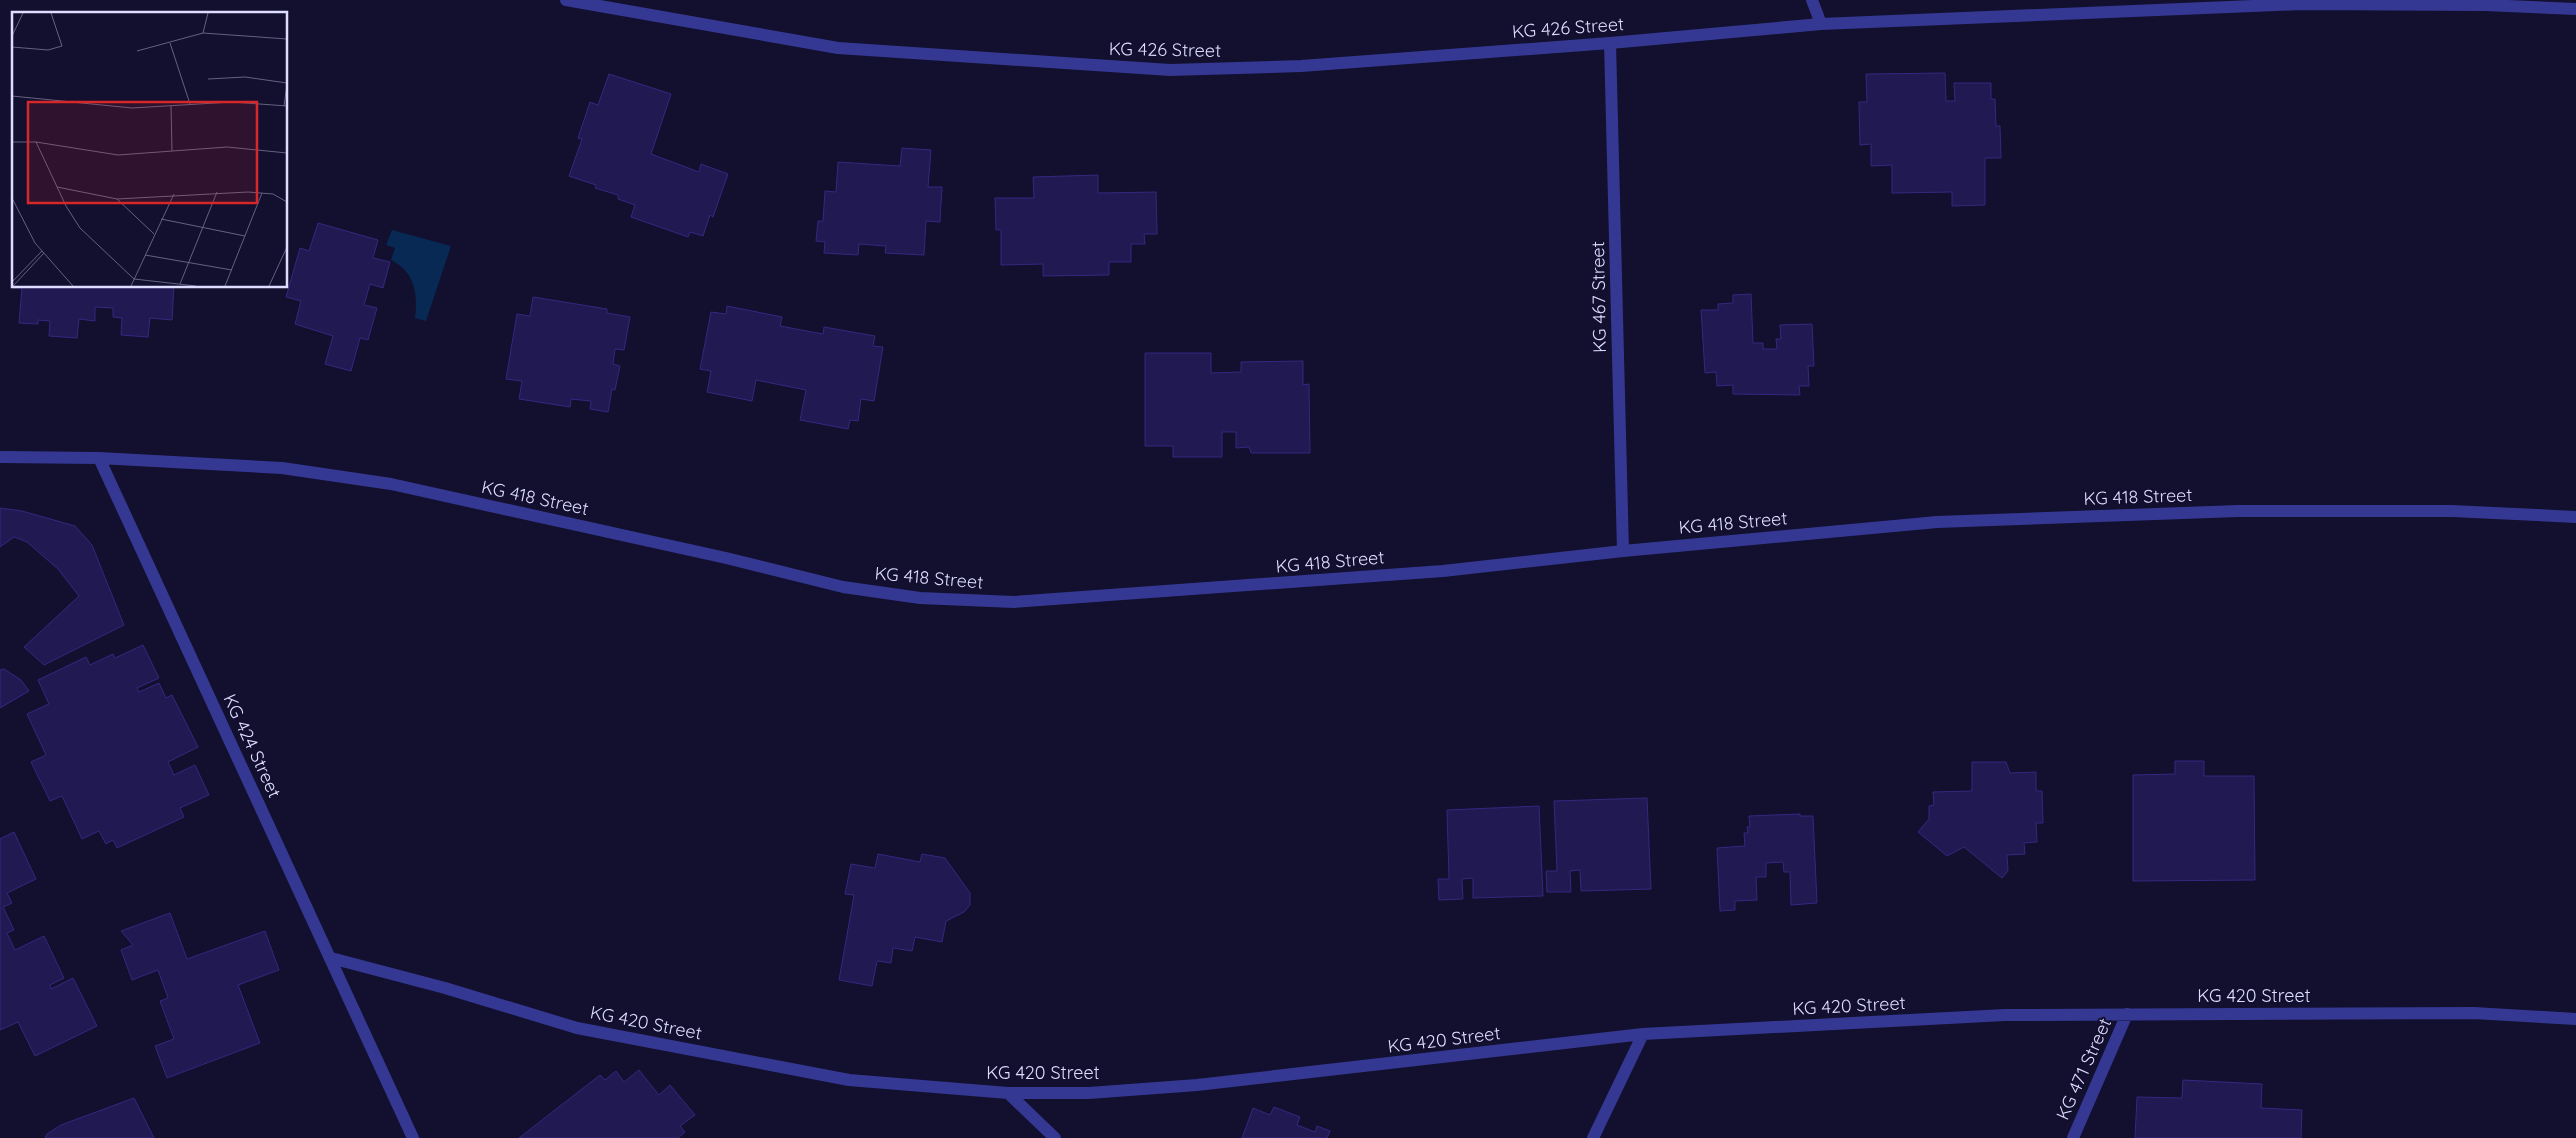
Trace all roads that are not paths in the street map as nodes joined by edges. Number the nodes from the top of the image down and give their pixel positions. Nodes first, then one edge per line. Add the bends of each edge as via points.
1 (566, 0) edge
2 (1812, 0) edge
3 (2576, 9) edge
4 (1821, 24) junction
5 (1610, 43) junction
6 (0, 457) edge
7 (99, 458) junction
8 (2576, 517) edge
9 (1623, 551) junction
10 (331, 958) junction
11 (2127, 1014) junction
12 (2576, 1019) edge
13 (1643, 1034) junction
14 (1008, 1093) junction
15 (413, 1138) edge
16 (1055, 1138) edge
17 (1593, 1138) edge
18 (2072, 1138) edge

1 - 5 street, KG 426 Street via 838,48 1170,70 1301,66
2 - 4 street
3 - 4 street, KG 426 Street via 2301,4
4 - 5 street, KG 426 Street
5 - 9 street, KG 467 Street
6 - 7 street
7 - 9 street, KG 418 Street via 282,468 391,484 843,587 920,598 1014,602 1082,598 1443,571
7 - 10 street, KG 424 Street
8 - 9 street, KG 418 Street via 2452,511 2219,511 1937,522
10 - 14 street, KG 420 Street via 577,1028 849,1080
10 - 15 street, KG 424 Street
11 - 12 street, KG 420 Street via 2474,1013
11 - 13 street, KG 420 Street via 2004,1015
11 - 18 street, KG 471 Street
13 - 14 street, KG 420 Street via 1197,1085 1089,1093
13 - 17 street
14 - 16 street

